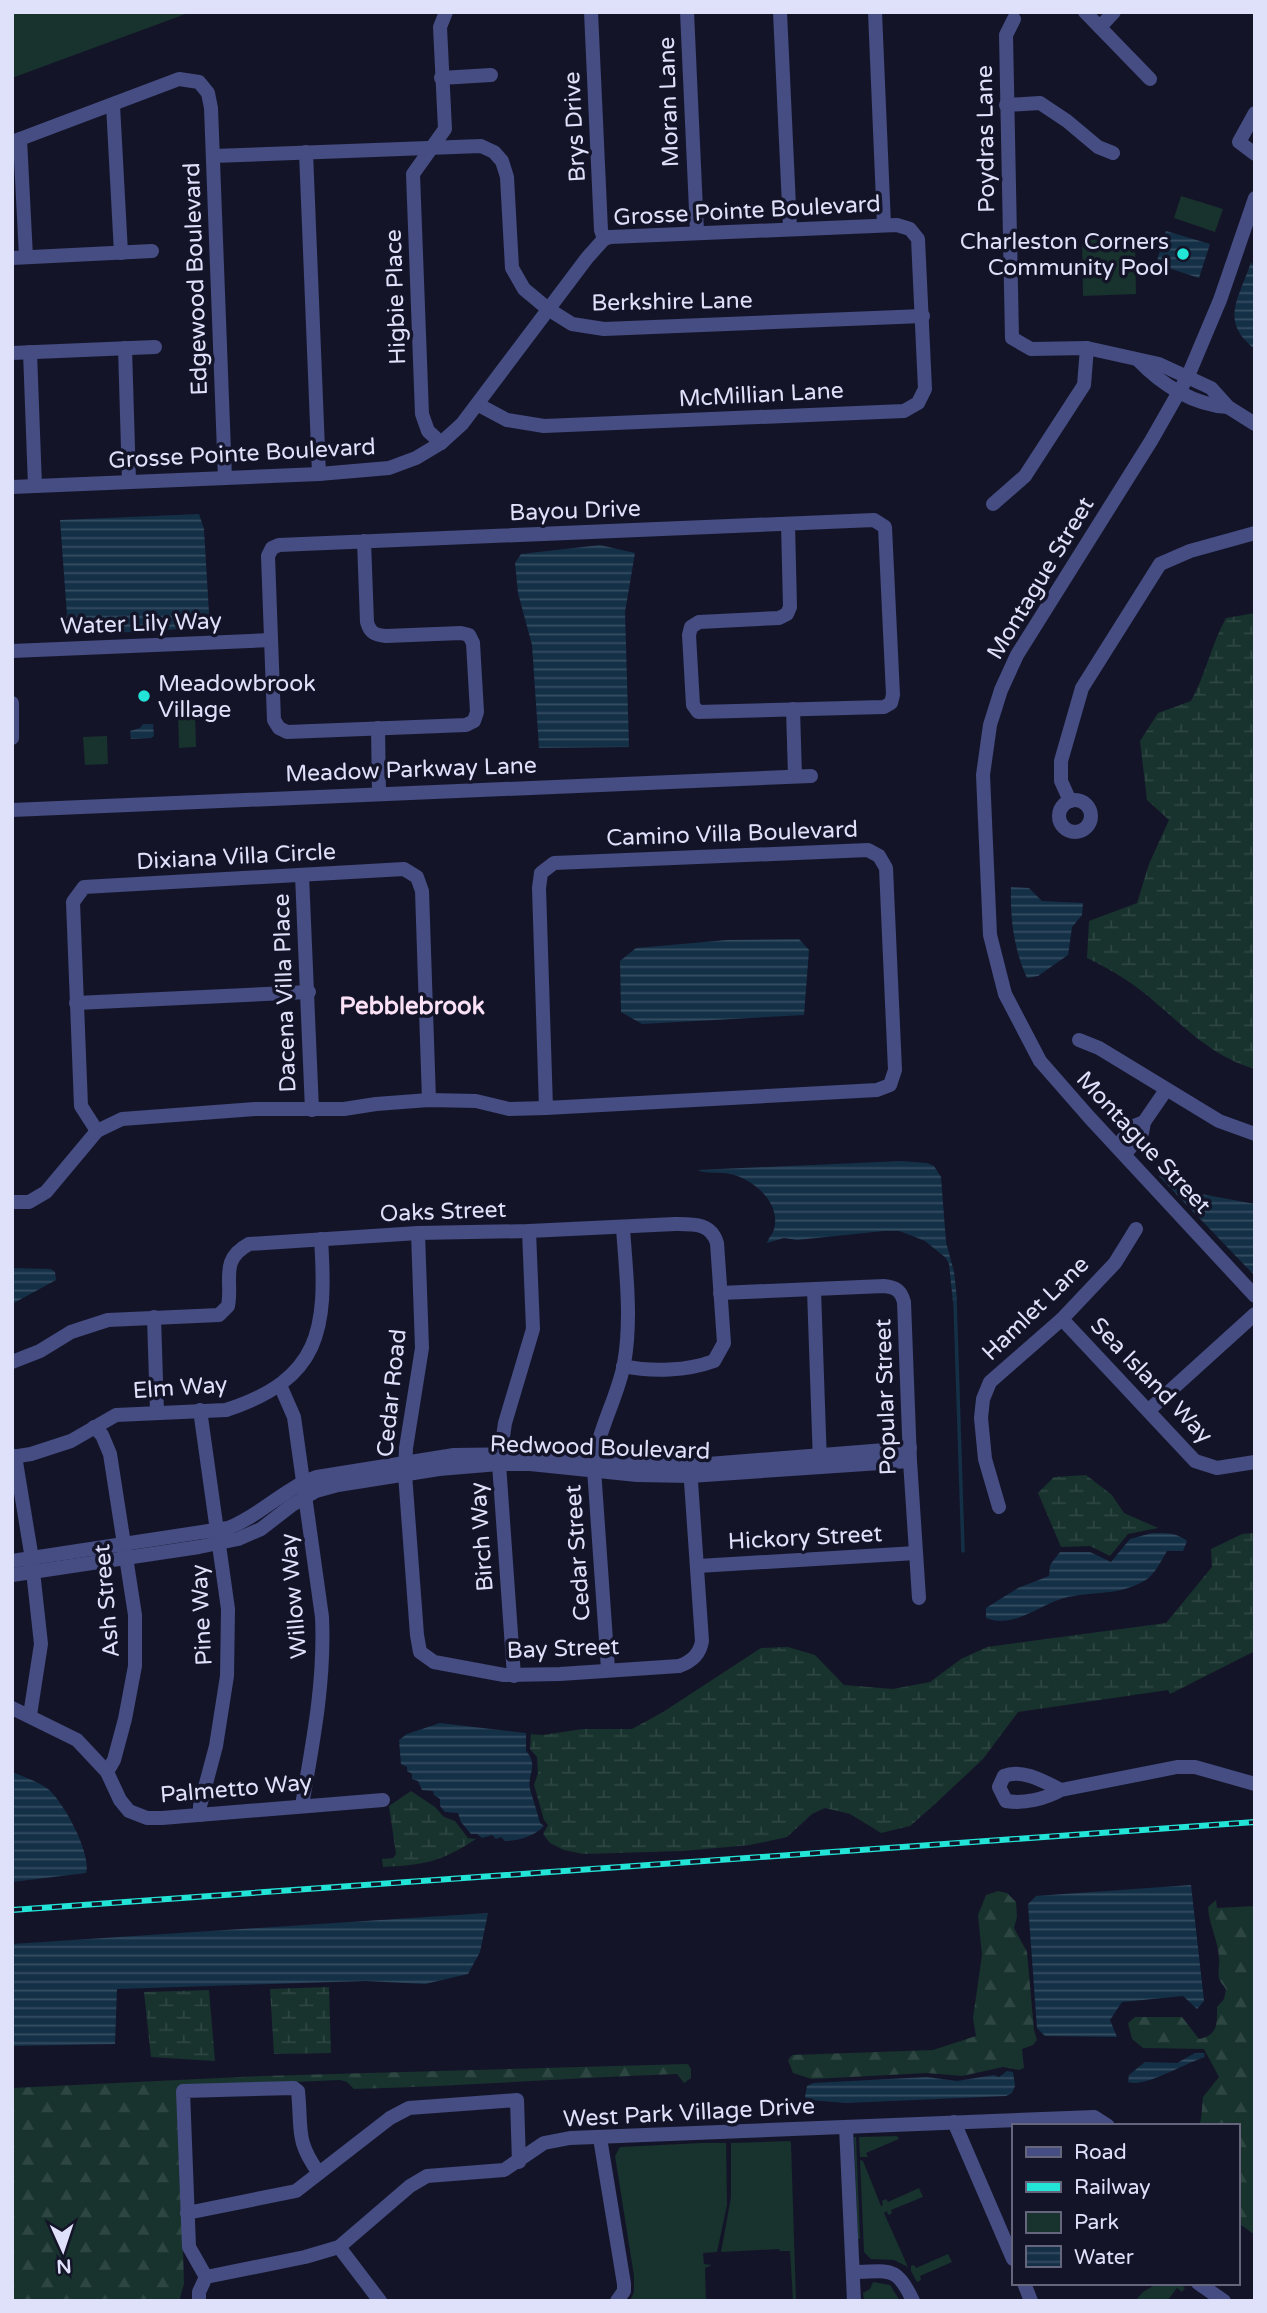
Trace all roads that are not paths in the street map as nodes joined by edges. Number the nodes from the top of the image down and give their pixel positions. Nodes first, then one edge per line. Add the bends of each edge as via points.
1 (446, 12) edge
2 (591, 12) edge
3 (687, 12) edge
4 (780, 12) edge
5 (875, 12) edge
6 (1085, 12) edge
7 (1114, 12) edge
8 (1014, 19) dead end
9 (1100, 27) junction
10 (491, 75) dead end
11 (441, 78) junction
12 (1150, 79) dead end
13 (113, 104) junction
14 (1006, 105) junction
15 (1255, 113) edge
16 (16, 141) edge
17 (431, 148) junction
18 (306, 152) junction
19 (1113, 153) dead end
20 (1255, 154) edge
21 (213, 156) junction
22 (1255, 198) edge
23 (884, 225) junction
24 (790, 228) junction
25 (697, 232) junction
26 (604, 239) junction
27 (152, 251) dead end
28 (121, 253) junction
29 (19, 258) edge
30 (920, 273) joint
31 (548, 309) junction
32 (923, 316) junction
33 (155, 347) dead end
34 (125, 348) junction
35 (1087, 348) junction
36 (30, 352) junction
37 (12, 353) edge
38 (1139, 361) junction
39 (1188, 376) junction
40 (1179, 391) junction
41 (477, 404) junction
42 (1228, 407) junction
43 (1255, 424) edge
44 (441, 443) junction
45 (319, 474) junction
46 (225, 478) junction
47 (129, 482) junction
48 (35, 486) junction
49 (12, 487) edge
50 (993, 504) dead end
51 (788, 524) junction
52 (1255, 533) edge
53 (364, 541) junction
54 (271, 640) junction
55 (12, 651) edge
56 (12, 703) edge
57 (793, 709) junction
58 (378, 728) junction
59 (12, 738) edge
60 (795, 776) junction
61 (811, 776) dead end
62 (379, 794) junction
63 (1070, 801) dead end
64 (12, 810) edge
65 (302, 875) junction
66 (309, 992) junction
67 (76, 1003) junction
68 (1079, 1040) dead end
69 (1166, 1090) junction
70 (429, 1100) junction
71 (547, 1108) junction
72 (312, 1111) junction
73 (97, 1131) junction
74 (1255, 1134) edge
75 (1121, 1150) junction
76 (12, 1202) edge
77 (623, 1228) junction
78 (1136, 1229) dead end
79 (529, 1231) junction
80 (418, 1233) junction
81 (321, 1239) junction
82 (814, 1290) junction
83 (720, 1293) junction
84 (1255, 1296) edge
85 (1255, 1314) edge
86 (154, 1317) junction
87 (1062, 1319) junction
88 (12, 1362) edge
89 (623, 1366) junction
90 (280, 1385) junction
91 (200, 1410) junction
92 (1149, 1410) junction
93 (157, 1412) junction
94 (94, 1427) junction
95 (910, 1454) junction
96 (14, 1457) edge
97 (499, 1459) junction
98 (820, 1461) junction
99 (1255, 1462) edge
100 (594, 1464) junction
101 (406, 1469) junction
102 (690, 1471) junction
103 (305, 1489) junction
104 (999, 1507) dead end
105 (217, 1537) junction
106 (126, 1551) junction
107 (916, 1553) junction
108 (12, 1561) edge
109 (33, 1564) junction
110 (698, 1566) junction
111 (12, 1575) edge
112 (919, 1598) dead end
113 (608, 1669) junction
114 (514, 1676) junction
115 (12, 1708) edge
116 (30, 1715) junction
117 (107, 1772) junction
118 (1255, 1784) edge
119 (1061, 1790) dead end
120 (383, 1800) dead end
121 (302, 1805) junction
122 (200, 1815) junction
123 (954, 2122) junction
124 (1105, 2124) edge
125 (846, 2127) junction
126 (600, 2138) junction
127 (519, 2162) junction
128 (319, 2173) junction
129 (187, 2213) junction
130 (339, 2247) junction
131 (1012, 2257) edge
132 (853, 2272) junction
133 (206, 2277) junction
134 (1201, 2285) edge
135 (199, 2301) edge
136 (380, 2301) edge
137 (617, 2301) edge
138 (854, 2301) edge
139 (912, 2301) edge
140 (1224, 2301) edge

1 - 11 street, Higbie Place via 440,27
2 - 26 street, Brys Drive
3 - 25 street, Moran Lane
4 - 24 street
5 - 23 street
6 - 9 street
7 - 9 street
8 - 14 street, Poydras Lane via 1006,35
9 - 12 street
10 - 11 street
11 - 17 street, Higbie Place via 446,129
13 - 16 street
13 - 21 street, Edgewood Boulevard via 180,79 199,82 208,93
13 - 28 street
14 - 19 street via 1040,103 1098,147
14 - 35 street, Poydras Lane via 1012,338 1031,349
15 - 20 street via 1239,142
16 - 29 street
17 - 18 street, Berkshire Lane
17 - 31 street, Berkshire Lane via 481,146 502,162 507,177 512,268 524,289
17 - 44 street, Higbie Place via 413,174 422,414 428,431
18 - 21 street, Berkshire Lane
18 - 45 street
21 - 46 street, Edgewood Boulevard
22 - 39 street, Montague Street
23 - 24 street, Grosse Pointe Boulevard
23 - 30 street, Grosse Pointe Boulevard via 914,232
24 - 25 street, Grosse Pointe Boulevard
25 - 26 street, Grosse Pointe Boulevard
26 - 31 street, Grosse Pointe Boulevard
27 - 28 street
28 - 29 street
30 - 32 street, McMillian Lane
31 - 32 street, Berkshire Lane via 572,324 604,329
31 - 41 street, Grosse Pointe Boulevard
32 - 41 street, McMillian Lane via 925,389 918,403 904,411 544,426 507,420
33 - 34 street
34 - 36 street
34 - 47 street
35 - 38 street, Poydras Lane
35 - 50 street via 1084,385 1026,476
36 - 37 street
36 - 48 street
38 - 39 street, Poydras Lane
38 - 40 street, Poydras Lane
39 - 40 street, Montague Street
39 - 42 street, Poydras Lane via 1211,388
40 - 42 street, Poydras Lane via 1209,405
40 - 75 street, Montague Street via 1017,655 990,725 984,775 990,935 1005,994 1040,1061
41 - 44 street, Grosse Pointe Boulevard
42 - 43 street, Poydras Lane
44 - 45 street, Grosse Pointe Boulevard via 389,468
45 - 46 street, Grosse Pointe Boulevard
46 - 47 street, Grosse Pointe Boulevard
47 - 48 street, Grosse Pointe Boulevard
48 - 49 street, Grosse Pointe Boulevard
51 - 53 street, Bayou Drive
51 - 57 street, Bayou Drive via 787,614 699,622 689,635 693,705 698,712
51 - 57 street, Bayou Drive via 874,520 885,527 894,695 884,707
52 - 63 street via 1160,564 1082,688 1061,761 1061,781
53 - 54 street, Bayou Drive via 272,548 268,556
53 - 58 street, Bayou Drive via 367,622 372,632 386,636 461,632 473,643 474,721
54 - 55 street, Water Lily Way
54 - 58 street, Bayou Drive via 274,720 279,729
56 - 59 street
57 - 60 street
58 - 62 street
60 - 61 street, Meadow Parkway Lane
60 - 62 street, Meadow Parkway Lane
62 - 64 street, Meadow Parkway Lane
65 - 66 street, Dacena Villa Place
65 - 67 street, Dixiana Villa Circle via 84,887 73,902
65 - 70 street, Dixiana Villa Circle via 404,869 417,877 422,891
66 - 67 street
66 - 72 street, Dacena Villa Place
67 - 73 street, Dixiana Villa Circle via 81,1106
68 - 69 street via 1100,1048
69 - 74 street via 1219,1121
69 - 75 street via 1144,1122 1134,1126
70 - 71 street, Camino Villa Boulevard via 476,1101 509,1109
70 - 72 street, Camino Villa Boulevard
71 - 71 street, Camino Villa Boulevard via 877,1090 890,1085 895,1070 886,868 879,856 868,850 554,863 541,873 539,888
72 - 73 street, Camino Villa Boulevard via 255,1109 135,1118
73 - 76 street via 46,1192 29,1202
75 - 84 street, Montague Street
77 - 79 street, Oaks Street
77 - 83 street, Oaks Street via 692,1224 707,1228 717,1244
77 - 89 street, Cedar Street via 628,1323
78 - 87 street, Hamlet Lane via 1115,1263
79 - 80 street, Oaks Street
79 - 97 street, Birch Way via 533,1329
80 - 81 street, Oaks Street
80 - 101 street, Cedar Road via 422,1348
81 - 86 street, Oaks Street via 249,1244 237,1251 230,1265 228,1306 222,1313
81 - 90 street, Elm Way via 320,1326 306,1358
82 - 83 street, Popular Street
82 - 95 street, Popular Street via 892,1287 901,1294
82 - 98 street
83 - 89 street, Oaks Street via 724,1343 714,1361 641,1370
85 - 92 street
86 - 88 street, Oaks Street via 82,1328
86 - 93 street
87 - 92 street, Sea Island Way
87 - 104 street, Hamlet Lane via 990,1382 983,1399 985,1459
89 - 100 street, Cedar Street
90 - 91 street, Elm Way via 226,1410
90 - 103 street, Willow Way via 295,1418
91 - 93 street, Elm Way
91 - 105 street, Pine Way
92 - 99 street, Sea Island Way via 1195,1461 1217,1468
93 - 94 street, Elm Way via 116,1415
94 - 96 street, Elm Way via 57,1446
94 - 106 street, Ash Street via 110,1454
95 - 98 street, Redwood Boulevard
95 - 107 street, Popular Street
96 - 109 street
97 - 100 street, Redwood Boulevard
97 - 101 street, Redwood Boulevard
97 - 114 street, Birch Way
98 - 102 street, Redwood Boulevard
100 - 102 street, Redwood Boulevard via 637,1475
100 - 113 street, Cedar Street
101 - 103 street, Redwood Boulevard
101 - 114 street, Bay Street via 420,1651 442,1665
102 - 110 street, Bay Street
103 - 105 street, Redwood Boulevard via 261,1529 238,1539
103 - 121 street, Willow Way via 323,1646 317,1719
105 - 106 street, Redwood Boulevard
105 - 122 street, Pine Way via 228,1609 227,1676
106 - 109 street, Redwood Boulevard
106 - 117 street, Ash Street via 135,1615 135,1666 125,1719
107 - 110 street, Hickory Street
107 - 112 street, Popular Street
108 - 109 street, Redwood Boulevard
109 - 111 street, Redwood Boulevard
109 - 116 street via 41,1644
110 - 113 street, Bay Street via 702,1641 695,1656 678,1666
113 - 114 street, Bay Street
115 - 116 street, Palmetto Way
116 - 117 street, Palmetto Way via 77,1740
117 - 122 street, Palmetto Way via 120,1800 134,1814 153,1818
118 - 119 street via 1195,1767 1177,1767
120 - 121 street, Palmetto Way
121 - 122 street, Palmetto Way
123 - 124 street, West Park Village Drive via 1094,2117
123 - 125 street, West Park Village Drive
123 - 131 street
125 - 126 street, West Park Village Drive
125 - 132 street
126 - 127 street, West Park Village Drive via 544,2143
126 - 137 street via 624,2284
127 - 128 street via 517,2100 410,2108
127 - 130 street, West Park Village Drive via 504,2170 427,2176
128 - 129 street via 288,2194
128 - 129 street via 302,2144 298,2091 294,2088 183,2091
129 - 133 street via 189,2247
130 - 133 street, West Park Village Drive
130 - 136 street
132 - 138 street
132 - 139 street via 893,2273 904,2281
133 - 135 street
134 - 140 street

